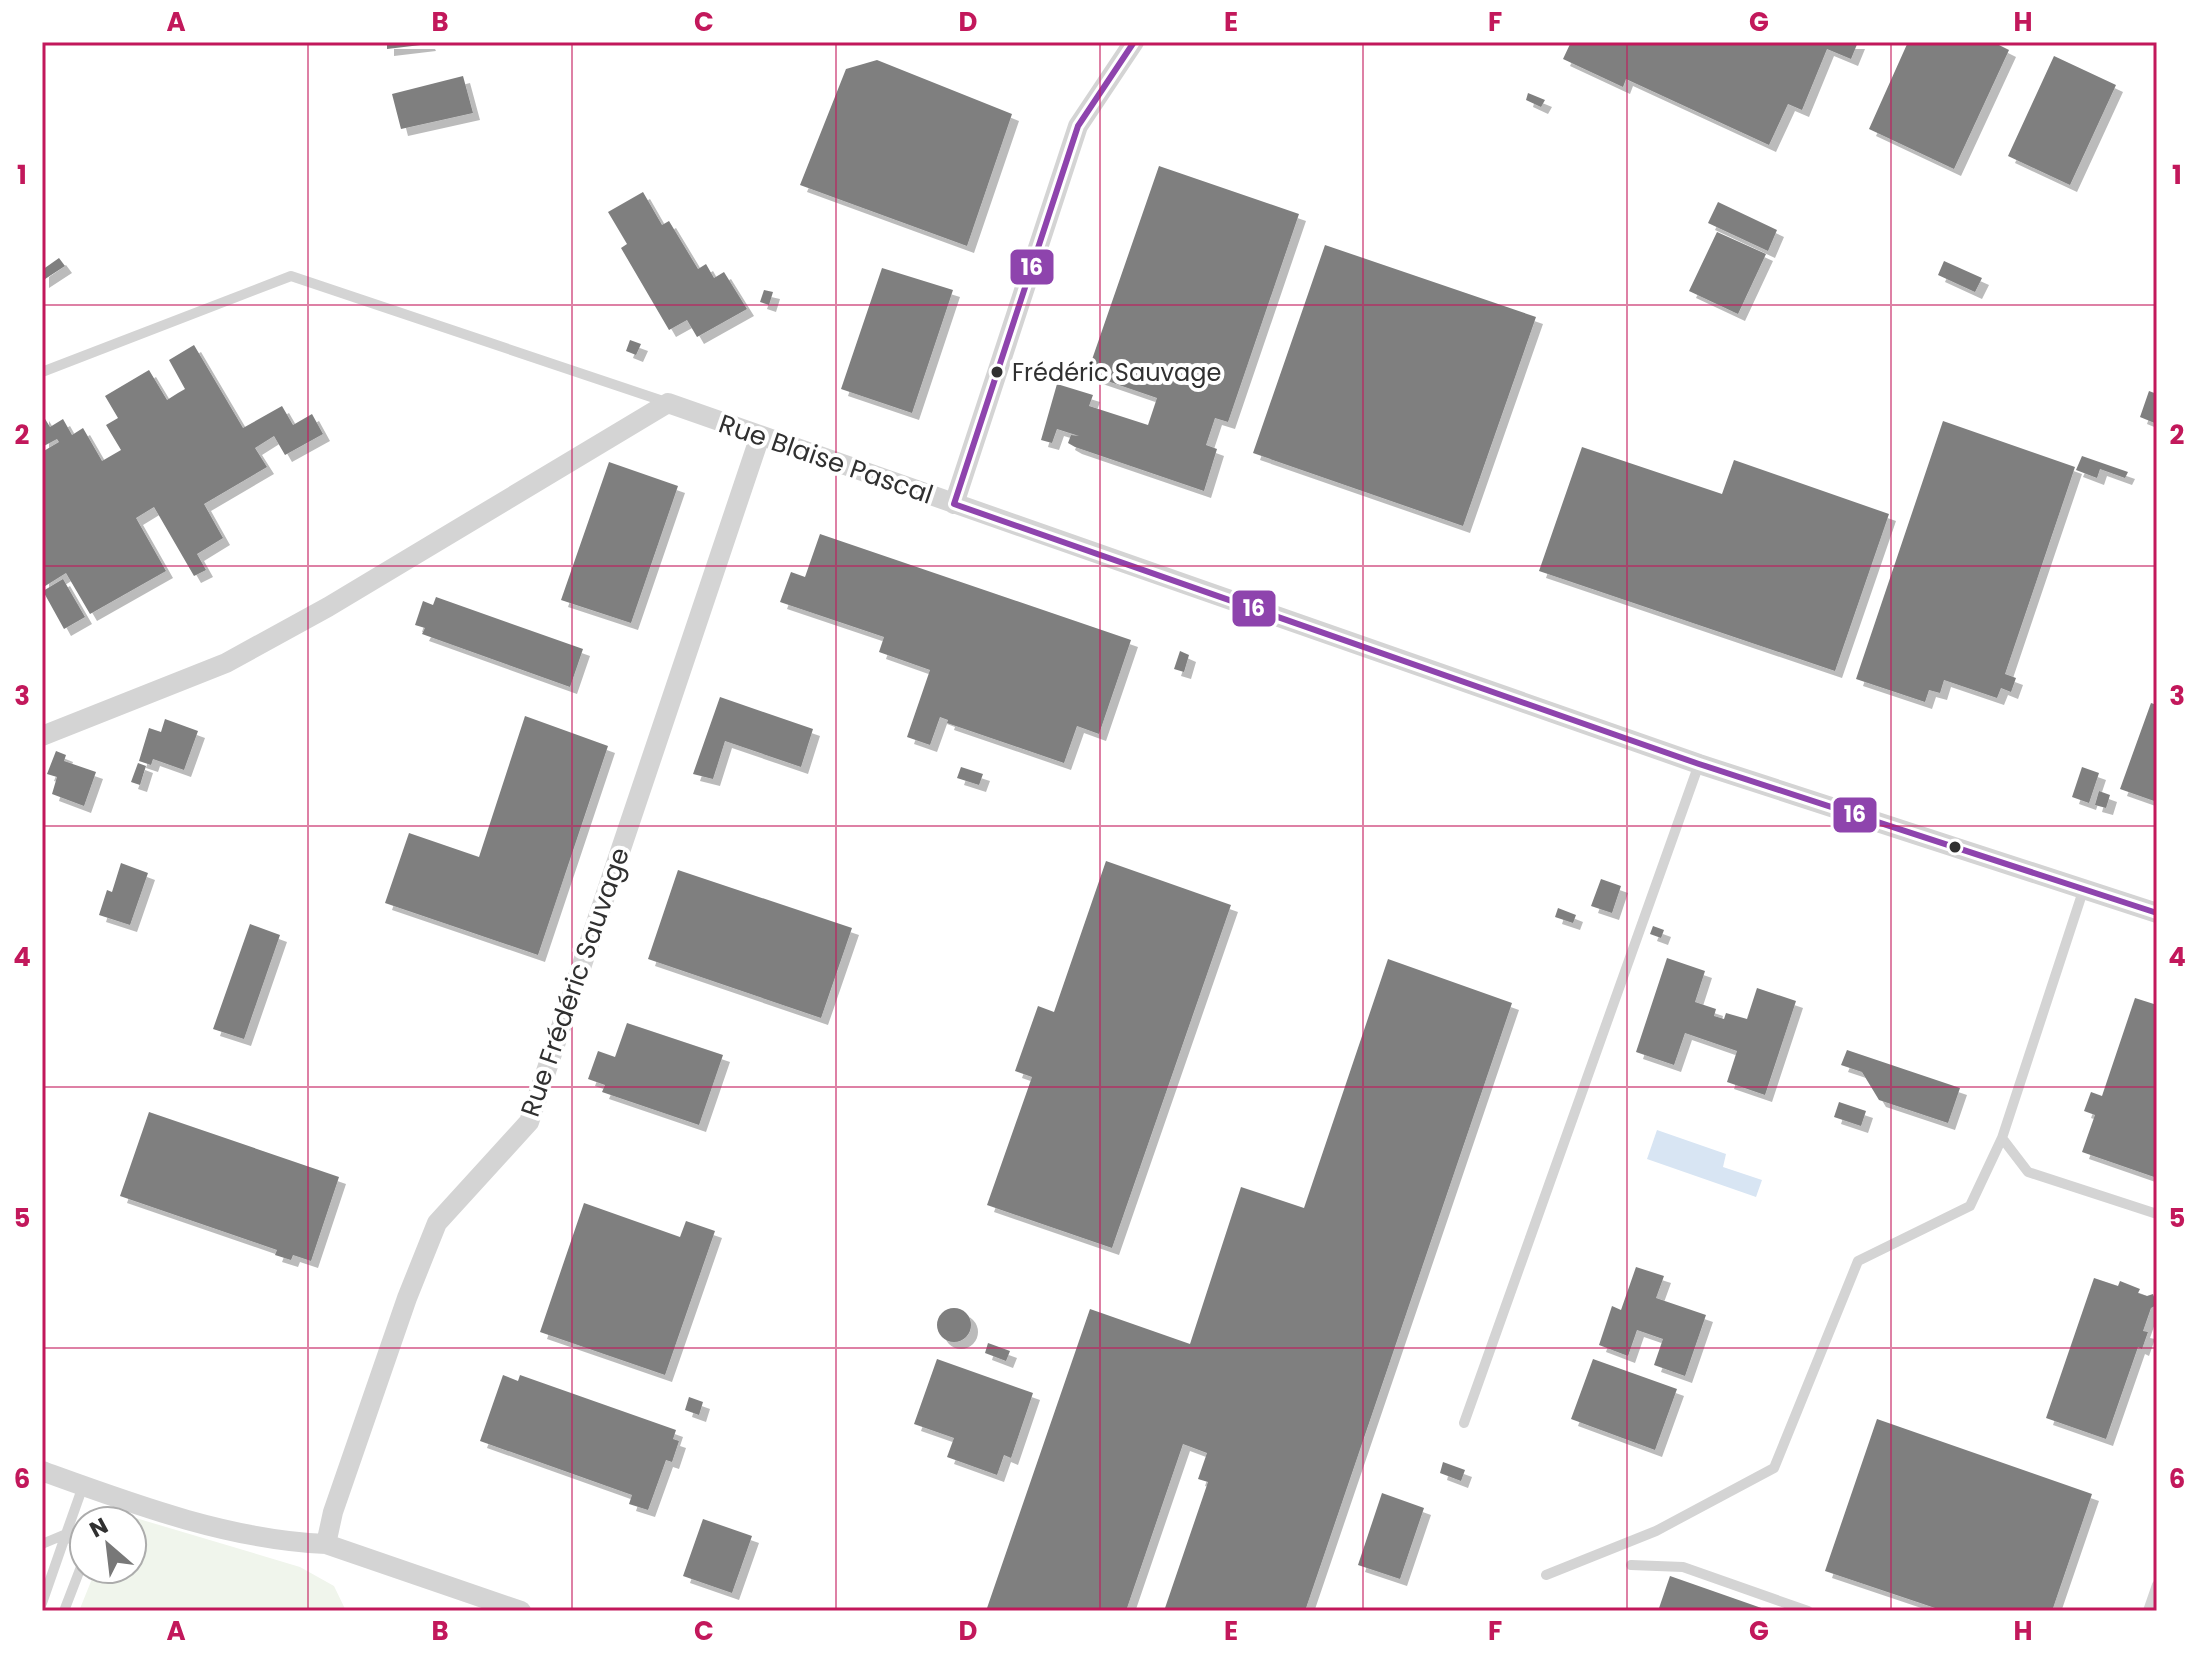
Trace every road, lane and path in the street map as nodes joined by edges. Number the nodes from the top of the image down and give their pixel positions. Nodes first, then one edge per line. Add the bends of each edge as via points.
1 (1134, 42) edge
2 (42, 372) edge
3 (668, 403) junction
4 (760, 436) junction
5 (954, 504) junction
6 (42, 736) edge
7 (1699, 764) junction
8 (2084, 888) junction
9 (2157, 913) edge
10 (2002, 1138) junction
11 (2157, 1214) edge
12 (1464, 1423) dead end
13 (42, 1471) edge
14 (83, 1486) junction
15 (66, 1534) junction
16 (42, 1544) edge
17 (326, 1544) junction
18 (1631, 1565) dead end
19 (1546, 1575) dead end
20 (74, 1585) edge
21 (2157, 1585) edge
22 (42, 1603) edge
23 (64, 1611) edge
24 (521, 1611) edge
25 (1808, 1611) edge
26 (2148, 1611) edge

1 - 5 street via 1078,126
2 - 3 lane via 291,276
3 - 4 street, Rue Blaise Pascal
3 - 6 street via 226,663
4 - 5 street, Rue Blaise Pascal
4 - 17 street, Rue Frédéric Sauvage via 529,1122 437,1223
5 - 7 street, Rue Blaise Pascal
7 - 8 street, Rue Blaise Pascal
7 - 12 lane
8 - 9 street, Rue Blaise Pascal
8 - 10 lane
10 - 11 lane via 2028,1172
10 - 19 lane via 1970,1206 1858,1261 1774,1468 1656,1531
13 - 14 street
14 - 15 lane
14 - 17 street via 152,1510 294,1543
15 - 16 lane
15 - 22 lane
17 - 24 street
18 - 25 lane via 1683,1567
20 - 23 lane
21 - 26 lane

